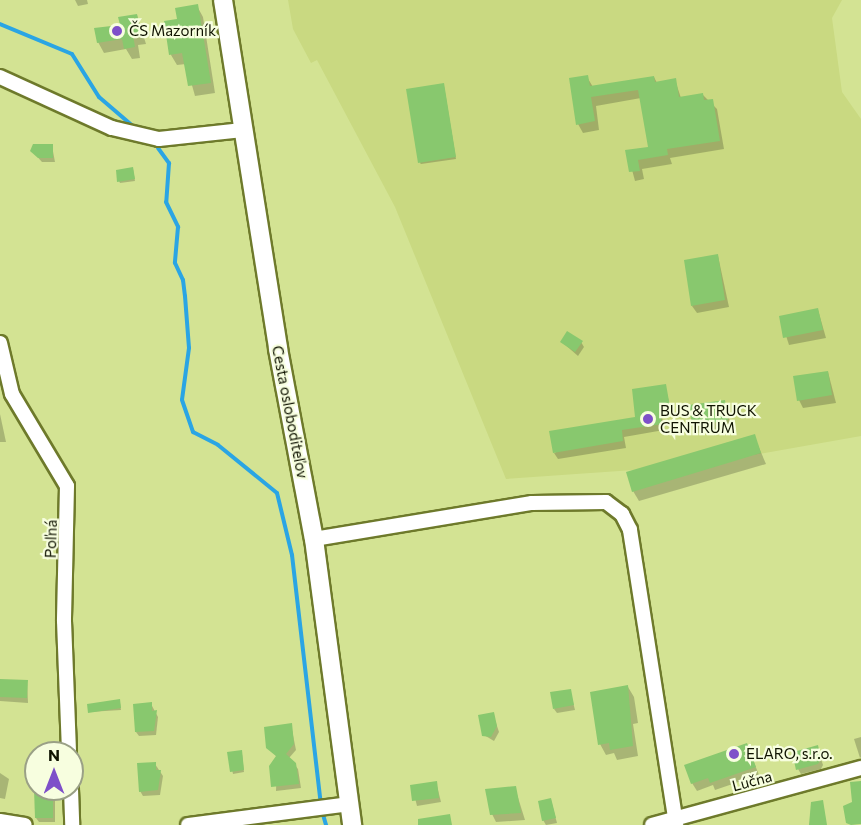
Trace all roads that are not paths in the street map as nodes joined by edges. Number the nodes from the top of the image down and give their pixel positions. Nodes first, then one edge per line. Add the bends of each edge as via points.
1 (223, 0) edge
2 (0, 77) edge
3 (243, 130) junction
4 (0, 343) edge
5 (314, 539) junction
6 (69, 741) edge
7 (861, 768) edge
8 (71, 801) edge
9 (349, 804) junction
10 (0, 821) edge
11 (676, 822) edge
12 (354, 824) edge
13 (25, 825) edge
14 (72, 825) edge
15 (188, 825) edge
16 (652, 825) edge

1 - 3 main road, Cesta osloboditeľov
2 - 3 street via 112,128 159,139
3 - 5 main road, Cesta osloboditeľov
4 - 6 street, Poľná via 12,394 67,486 64,621
5 - 9 main road, Cesta osloboditeľov
5 - 11 street via 532,503 606,502 622,514 630,530
7 - 11 street, Lúčna
8 - 14 street
9 - 12 main road, Cesta osloboditeľov
9 - 15 street
10 - 13 street
11 - 16 street, Lúčna

